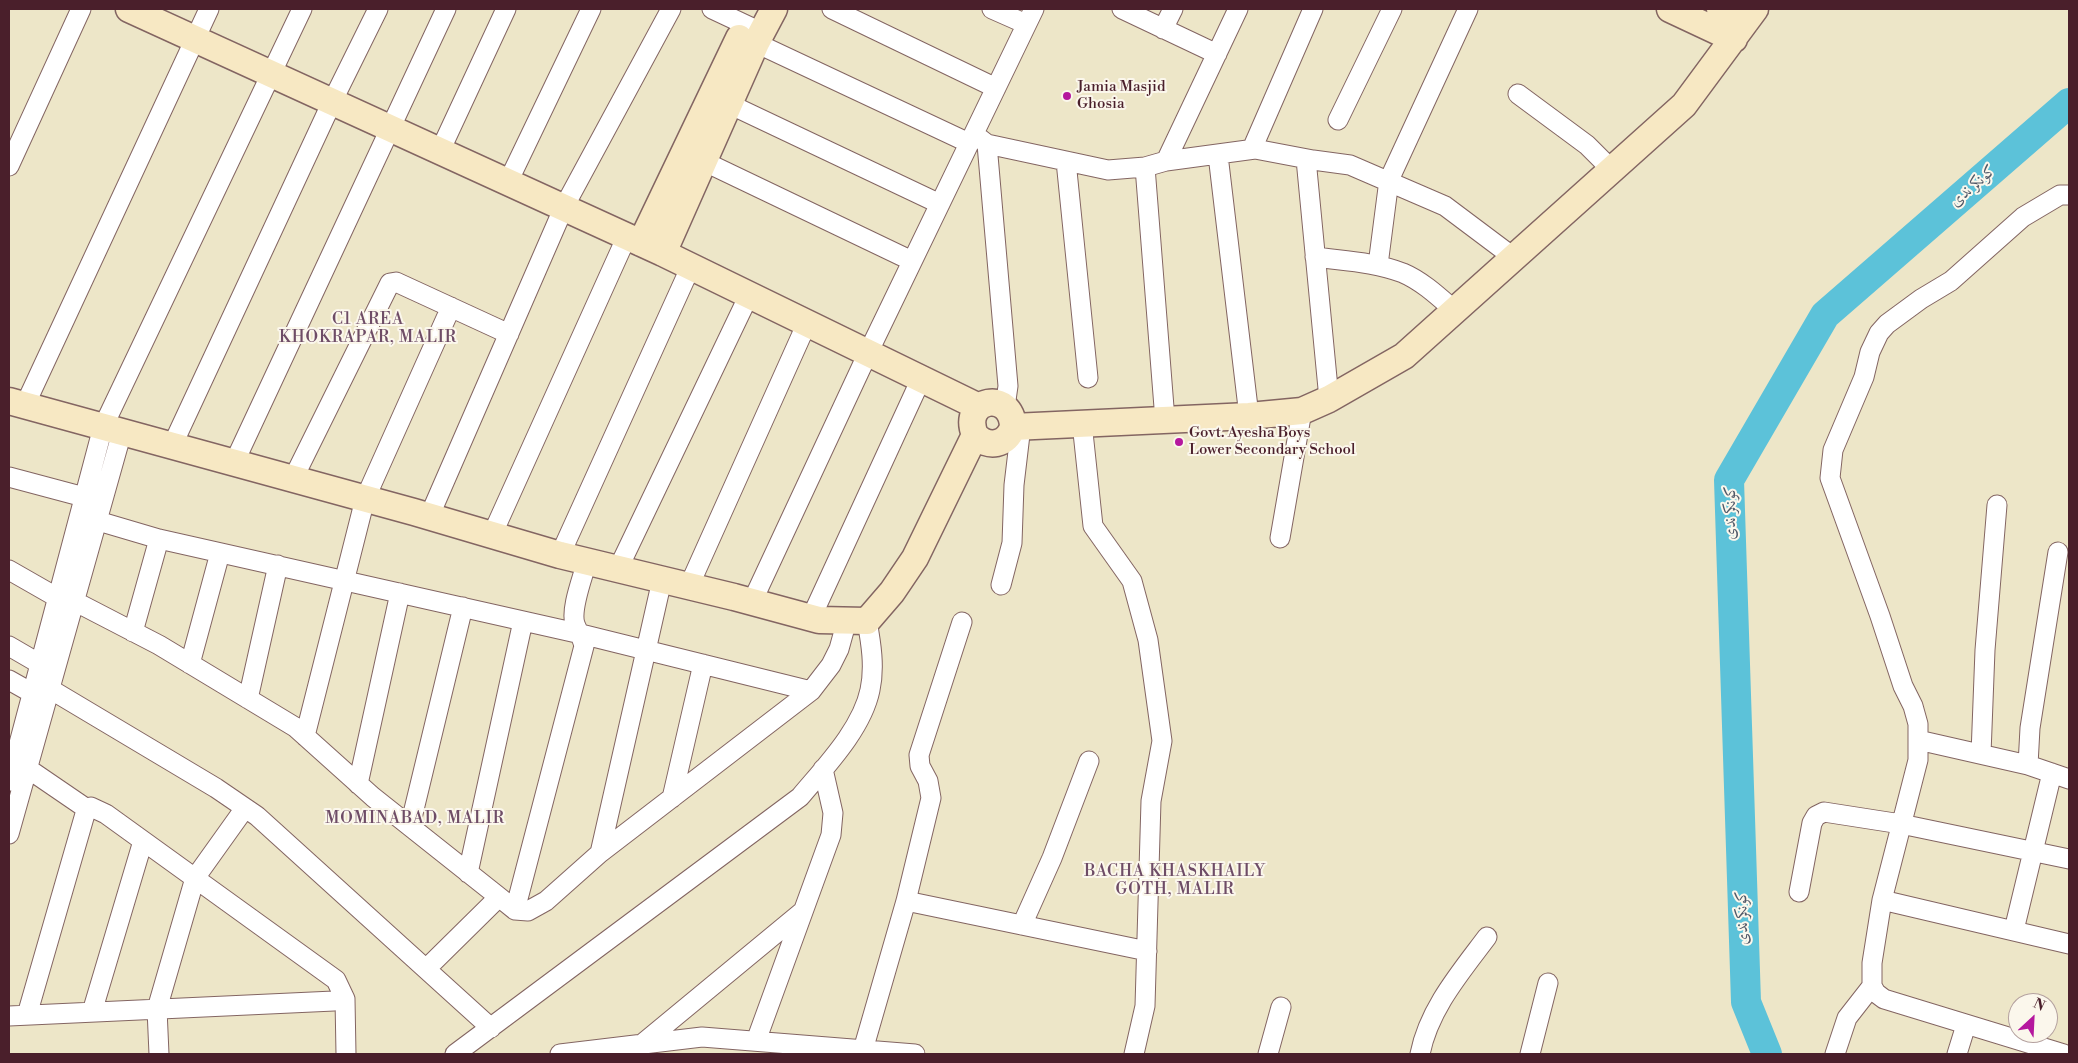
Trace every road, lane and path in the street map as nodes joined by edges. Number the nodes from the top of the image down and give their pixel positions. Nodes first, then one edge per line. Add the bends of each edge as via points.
1 (81, 9) edge
2 (129, 9) edge
3 (210, 9) edge
4 (302, 9) edge
5 (378, 9) edge
6 (446, 9) edge
7 (506, 9) edge
8 (591, 9) edge
9 (671, 9) edge
10 (712, 9) edge
11 (774, 9) edge
12 (832, 9) edge
13 (992, 9) edge
14 (1122, 9) edge
15 (1173, 9) edge
16 (1238, 9) edge
17 (1313, 9) edge
18 (1392, 9) edge
19 (1468, 9) edge
20 (1670, 9) edge
21 (1720, 9) edge
22 (155, 14) edge
23 (1030, 17) edge
24 (1745, 23) edge
25 (754, 27) edge
26 (1163, 29) junction
27 (195, 39) junction
28 (1217, 54) junction
29 (272, 75) junction
30 (996, 88) junction
31 (1518, 94) dead end
32 (332, 102) junction
33 (729, 104) junction
34 (1338, 120) dead end
35 (391, 129) junction
36 (977, 140) junction
37 (1252, 149) junction
38 (440, 151) junction
39 (1218, 155) junction
40 (1306, 159) junction
41 (703, 161) junction
42 (1066, 161) junction
43 (1166, 161) junction
44 (9, 164) edge
45 (1146, 167) junction
46 (1612, 170) junction
47 (1389, 180) junction
48 (508, 182) junction
49 (2069, 195) edge
50 (940, 204) junction
51 (564, 208) junction
52 (644, 244) junction
53 (1316, 257) junction
54 (1513, 257) junction
55 (912, 261) junction
56 (1378, 265) junction
57 (691, 266) junction
58 (748, 295) junction
59 (451, 307) junction
60 (1455, 311) junction
61 (807, 323) junction
62 (509, 334) junction
63 (868, 353) junction
64 (1088, 378) dead end
65 (921, 379) junction
66 (1329, 399) junction
67 (17, 403) edge
68 (979, 407) junction
69 (1302, 411) junction
70 (1249, 416) junction
71 (1013, 420) junction
72 (1165, 420) junction
73 (1082, 423) junction
74 (112, 430) junction
75 (975, 435) junction
76 (172, 446) junction
77 (234, 463) junction
78 (9, 477) edge
79 (293, 479) junction
80 (84, 497) junction
81 (365, 499) junction
82 (1997, 505) dead end
83 (430, 517) junction
84 (98, 521) junction
85 (492, 535) junction
86 (1280, 538) dead end
87 (159, 539) junction
88 (2058, 552) dead end
89 (220, 553) junction
90 (560, 555) junction
91 (587, 562) junction
92 (278, 565) junction
93 (618, 569) junction
94 (9, 570) edge
95 (344, 580) junction
96 (662, 580) junction
97 (1000, 584) dead end
98 (689, 586) junction
99 (400, 593) junction
100 (66, 600) junction
101 (752, 602) junction
102 (462, 607) junction
103 (811, 618) junction
104 (857, 620) junction
105 (523, 621) junction
106 (962, 622) dead end
107 (133, 632) junction
108 (581, 634) junction
109 (9, 646) edge
110 (646, 650) junction
111 (40, 664) junction
112 (190, 664) junction
113 (703, 664) junction
114 (9, 680) edge
115 (811, 690) junction
116 (41, 691) junction
117 (248, 699) junction
118 (305, 736) junction
119 (1918, 740) junction
120 (1981, 754) junction
121 (1089, 761) dead end
122 (2028, 765) junction
123 (15, 769) edge
124 (823, 769) junction
125 (2060, 776) edge
126 (358, 784) junction
127 (672, 798) junction
128 (246, 808) junction
129 (87, 809) junction
130 (1901, 824) junction
131 (410, 826) junction
132 (9, 834) edge
133 (143, 841) junction
134 (2032, 850) junction
135 (600, 853) junction
136 (2069, 859) edge
137 (468, 873) junction
138 (195, 878) junction
139 (1799, 892) dead end
140 (499, 897) junction
141 (1882, 900) junction
142 (906, 901) junction
143 (515, 910) junction
144 (804, 910) junction
145 (1022, 925) junction
146 (2014, 930) junction
147 (1487, 937) dead end
148 (2069, 944) edge
149 (1147, 951) junction
150 (426, 969) junction
151 (1548, 983) dead end
152 (1872, 986) junction
153 (344, 999) junction
154 (1282, 1008) dead end
155 (158, 1009) junction
156 (92, 1012) junction
157 (18, 1016) edge
158 (1966, 1025) junction
159 (491, 1028) junction
160 (756, 1041) junction
161 (642, 1044) junction
162 (864, 1050) junction
163 (2035, 1050) edge
164 (159, 1054) edge
165 (346, 1054) edge
166 (455, 1054) edge
167 (560, 1054) edge
168 (915, 1054) edge
169 (1134, 1054) edge
170 (1268, 1054) edge
171 (1420, 1054) edge
172 (1530, 1054) edge
173 (1834, 1054) edge
174 (1957, 1054) edge
175 (2064, 1054) edge

1 - 44 street
2 - 22 street
3 - 27 street
4 - 29 street
5 - 32 street
6 - 35 street
7 - 38 street
8 - 48 street
9 - 51 street
10 - 25 street
11 - 25 street
12 - 30 street
13 - 23 street
14 - 26 street
15 - 26 street
16 - 28 street
17 - 37 street
18 - 34 street
19 - 47 street
20 - 24 street
21 - 24 street
22 - 27 street
23 - 30 street
24 - 46 street via 1684,105
25 - 33 street
25 - 36 street
25 - 52 street
26 - 28 street
27 - 29 street
27 - 67 street
28 - 43 street
29 - 32 street
29 - 74 street
30 - 36 street
31 - 46 street via 1587,145
32 - 35 street
32 - 76 street
33 - 41 street
33 - 50 street
35 - 38 street
35 - 77 street
36 - 42 street
36 - 50 street
36 - 71 street
37 - 39 street
37 - 40 street
38 - 48 street
39 - 43 street
39 - 70 street
40 - 47 street via 1350,165
40 - 53 street
41 - 52 street
41 - 55 street
42 - 45 street via 1108,170
42 - 64 street
43 - 45 street
45 - 72 street
46 - 54 street
47 - 54 street via 1445,206
47 - 56 street
48 - 51 street
49 - 119 street via 2060,195 2022,217 1951,281 1887,324 1870,352 1864,377 1833,450 1830,478 1903,686 1913,706
50 - 55 street
51 - 52 street
51 - 62 street
52 - 57 street
52 - 85 street
53 - 56 street
53 - 66 street
54 - 60 street
55 - 63 street
56 - 60 street via 1404,273 1429,288
57 - 58 street
57 - 90 street
58 - 61 street
58 - 93 street
59 - 62 street
59 - 79 street via 396,282 390,283
59 - 81 street
60 - 66 street via 1404,356
61 - 63 street
61 - 98 street
62 - 83 street
63 - 65 street
63 - 101 street
65 - 68 street
65 - 103 street
66 - 69 street
67 - 74 street
68 - 71 street via 991,402
68 - 75 street via 971,419
69 - 70 street
69 - 86 street
70 - 72 street
71 - 73 street
71 - 75 street via 1006,439 994,444 980,441
71 - 97 street via 1012,543
72 - 73 street
73 - 149 street via 1093,526 1132,581 1148,640 1162,741 1151,801
74 - 76 street
74 - 80 street
74 - 84 street
75 - 104 street via 915,558 892,592
76 - 77 street
77 - 79 street
78 - 80 street
79 - 81 street
80 - 100 street
81 - 83 street
81 - 95 street
82 - 120 street via 1985,650
83 - 85 street
84 - 87 street
84 - 100 street
85 - 90 street
87 - 89 street
87 - 107 street
88 - 122 street via 2030,728
89 - 92 street
89 - 112 street
90 - 91 street
91 - 93 street
91 - 108 street via 574,610 575,624
92 - 95 street
92 - 117 street
93 - 96 street
94 - 100 street
95 - 99 street
95 - 118 street
96 - 98 street
96 - 110 street
98 - 101 street
99 - 102 street
99 - 126 street
100 - 107 street
100 - 111 street
100 - 116 street
101 - 103 street
102 - 105 street
102 - 131 street
103 - 104 street
104 - 115 street via 832,666
104 - 124 street via 872,651 870,690 861,714
105 - 108 street
105 - 137 street
106 - 142 street via 919,755 931,798
107 - 112 street
108 - 110 street
108 - 143 street via 584,646
109 - 111 street
110 - 113 street
110 - 135 street
111 - 116 street
112 - 117 street
113 - 115 street
113 - 127 street
114 - 116 street
115 - 127 street
116 - 123 street
116 - 128 street
117 - 118 street
118 - 126 street
119 - 120 street
119 - 130 street via 1918,760
120 - 122 street
121 - 145 street
122 - 125 street
123 - 129 street
123 - 132 street
124 - 144 street via 833,821
124 - 159 street via 800,797
125 - 134 street
126 - 131 street
127 - 135 street
128 - 138 street
128 - 150 street
129 - 133 street via 91,807 106,814
129 - 157 street
130 - 134 street
130 - 139 street via 1824,812 1816,816
130 - 141 street
131 - 137 street
133 - 138 street
133 - 156 street
134 - 136 street
134 - 146 street
135 - 143 street via 546,901 528,911
137 - 140 street
138 - 153 street via 336,980
138 - 155 street
140 - 143 street
140 - 150 street
141 - 146 street
141 - 152 street via 1872,963
142 - 145 street
142 - 162 street
144 - 160 street
144 - 161 street
145 - 149 street
146 - 148 street
147 - 171 street via 1439,1003
149 - 169 street via 1144,1006
150 - 159 street
151 - 172 street
152 - 158 street via 1884,999
152 - 173 street via 1847,1018
153 - 155 street
153 - 165 street
154 - 170 street
155 - 156 street
155 - 164 street
156 - 157 street
158 - 163 street
158 - 174 street
159 - 166 street
160 - 161 street via 702,1037
160 - 162 street
161 - 167 street
162 - 168 street
163 - 175 street

